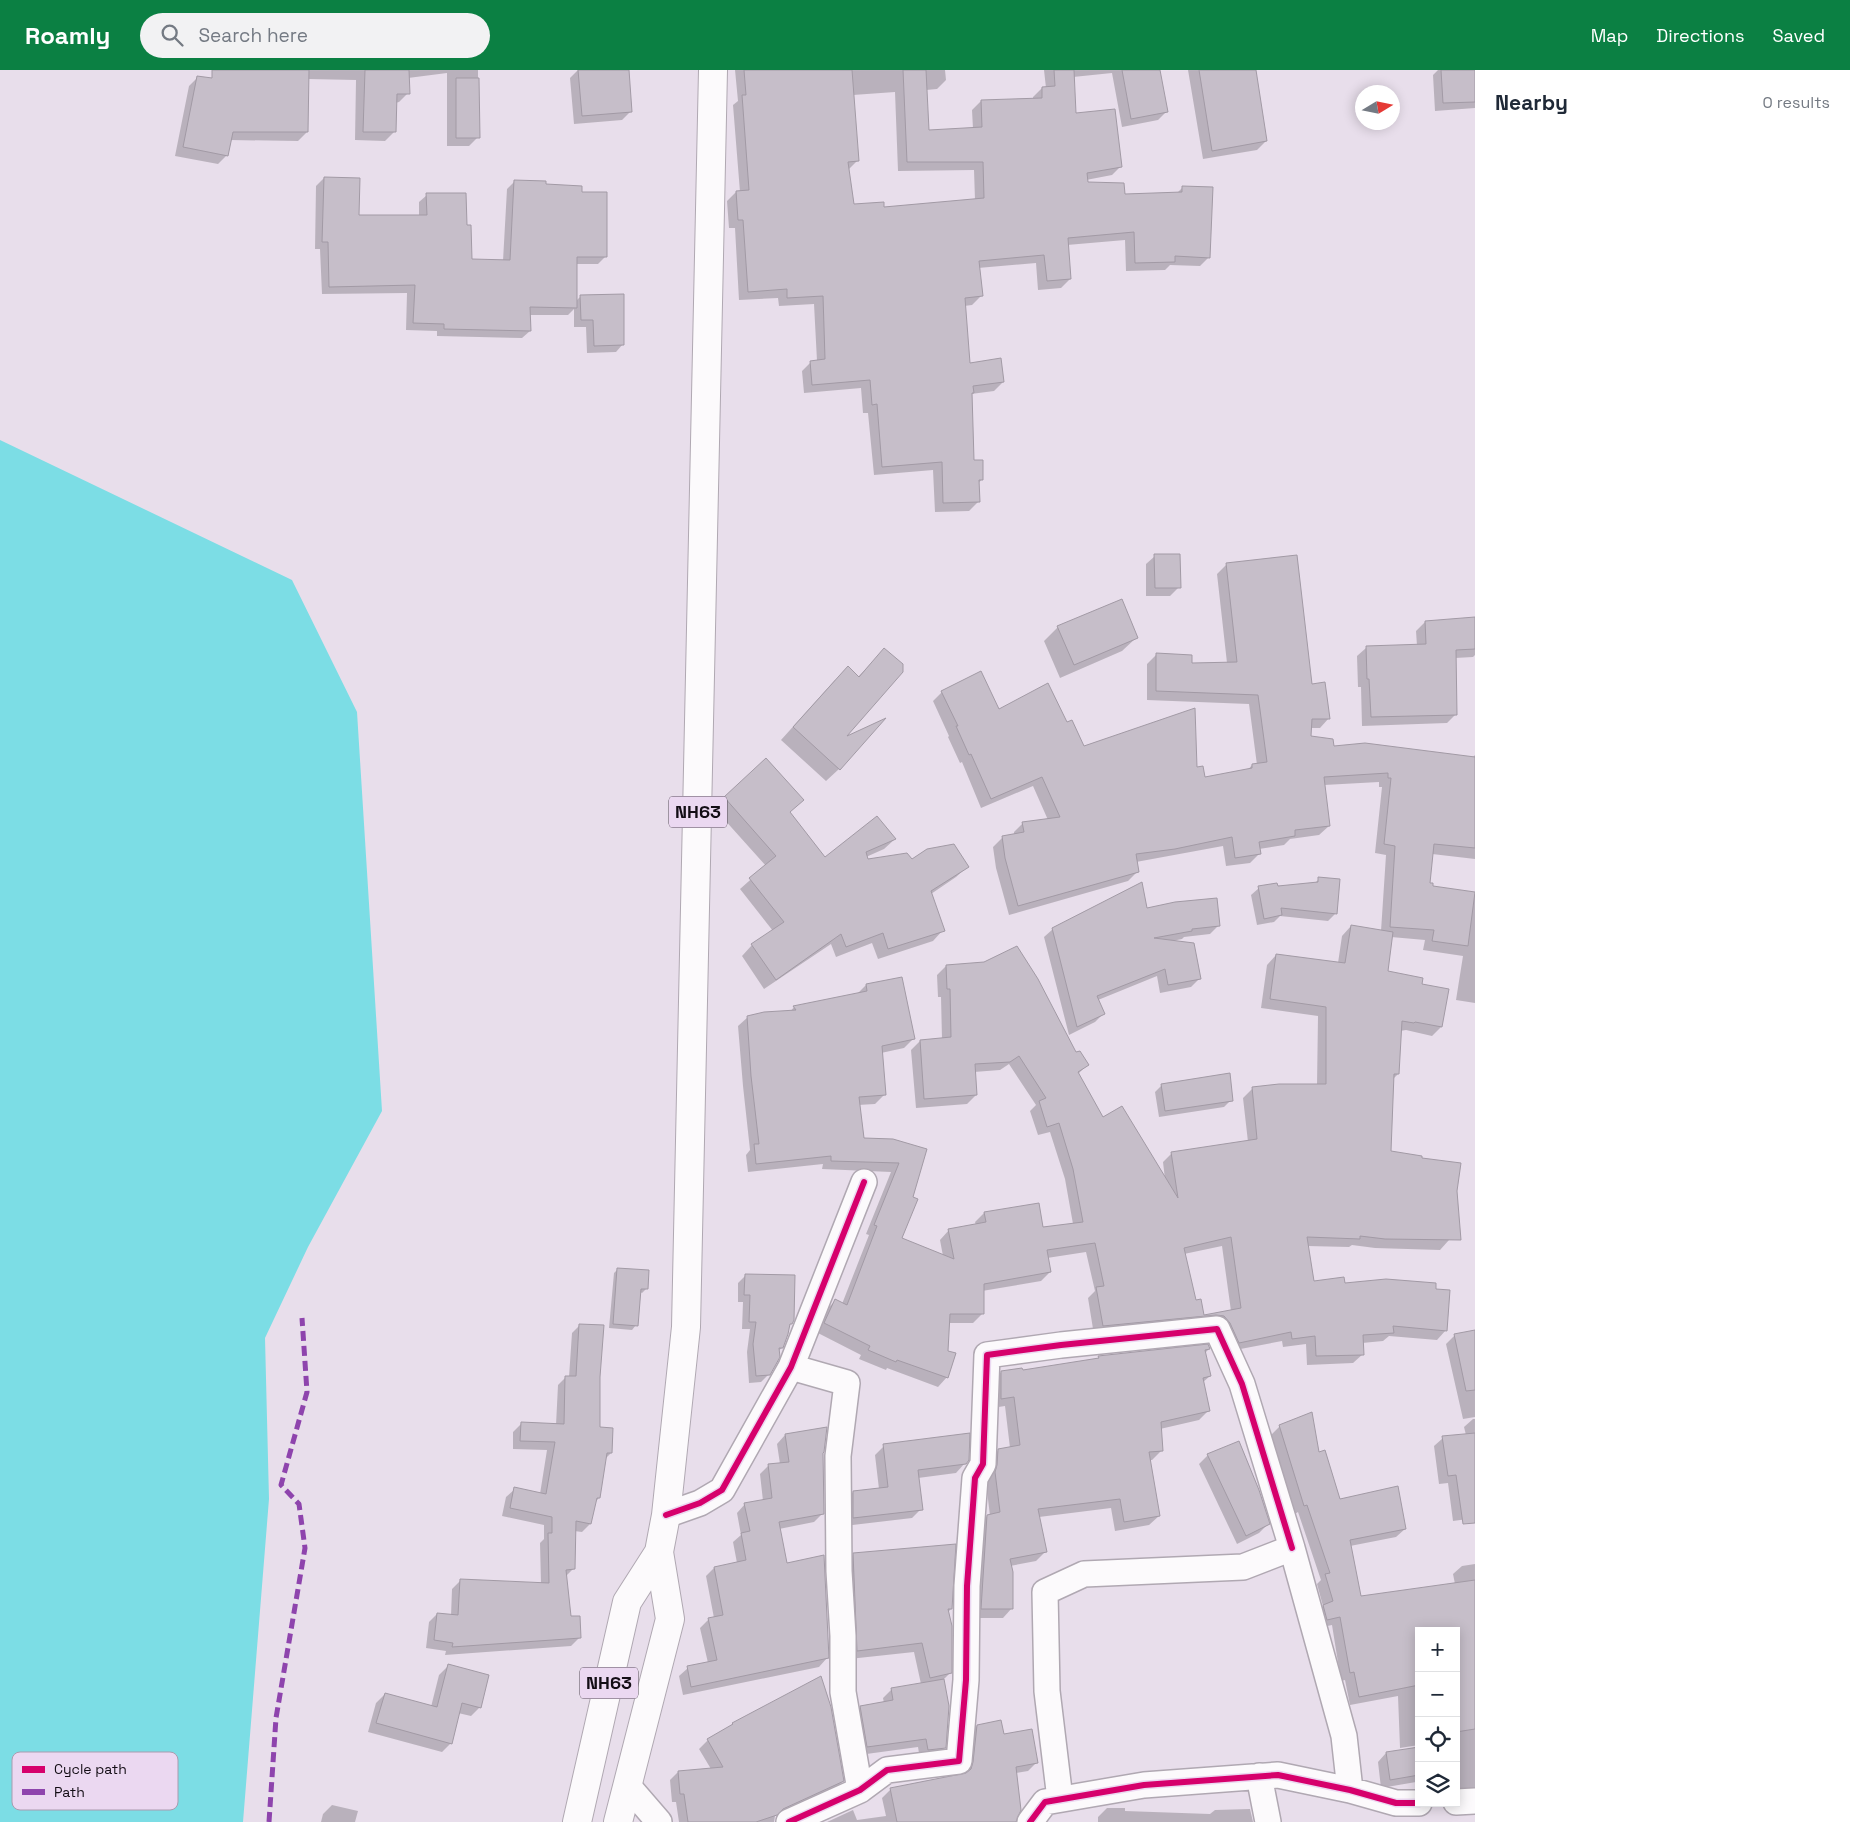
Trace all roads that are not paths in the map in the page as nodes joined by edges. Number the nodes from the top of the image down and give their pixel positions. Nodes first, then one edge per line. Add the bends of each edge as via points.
1 (713, 70) edge
2 (864, 1182) dead end
3 (791, 1366) junction
4 (666, 1515) junction
5 (1292, 1548) junction
6 (659, 1552) junction
7 (1258, 1776) junction
8 (628, 1786) junction
9 (860, 1790) junction
10 (1350, 1790) junction
11 (1060, 1799) junction
12 (1475, 1801) edge
13 (1460, 1802) edge
14 (1405, 1809) edge
15 (577, 1822) edge
16 (618, 1822) edge
17 (659, 1822) edge
18 (789, 1822) edge
19 (1030, 1822) edge
20 (1268, 1822) edge

1 - 4 highway, NH63 via 686,1327
2 - 3 street
3 - 4 street via 722,1490 700,1503
3 - 9 street via 847,1383 838,1456 839,1571 843,1692
4 - 6 highway, NH63
5 - 9 street via 1242,1384 1217,1329 988,1355 983,1464 975,1478 967,1586 966,1680 959,1761 887,1770
5 - 10 street via 1344,1736
5 - 11 street via 1243,1567 1084,1574 1045,1592 1048,1691
6 - 8 highway, NH63 via 670,1619
6 - 15 highway, NH63 via 627,1602
7 - 10 street via 1278,1775
7 - 11 street via 1144,1784
7 - 20 street
8 - 16 highway, NH63
8 - 17 street
9 - 18 street
10 - 14 street
11 - 19 street via 1046,1802
12 - 13 street

